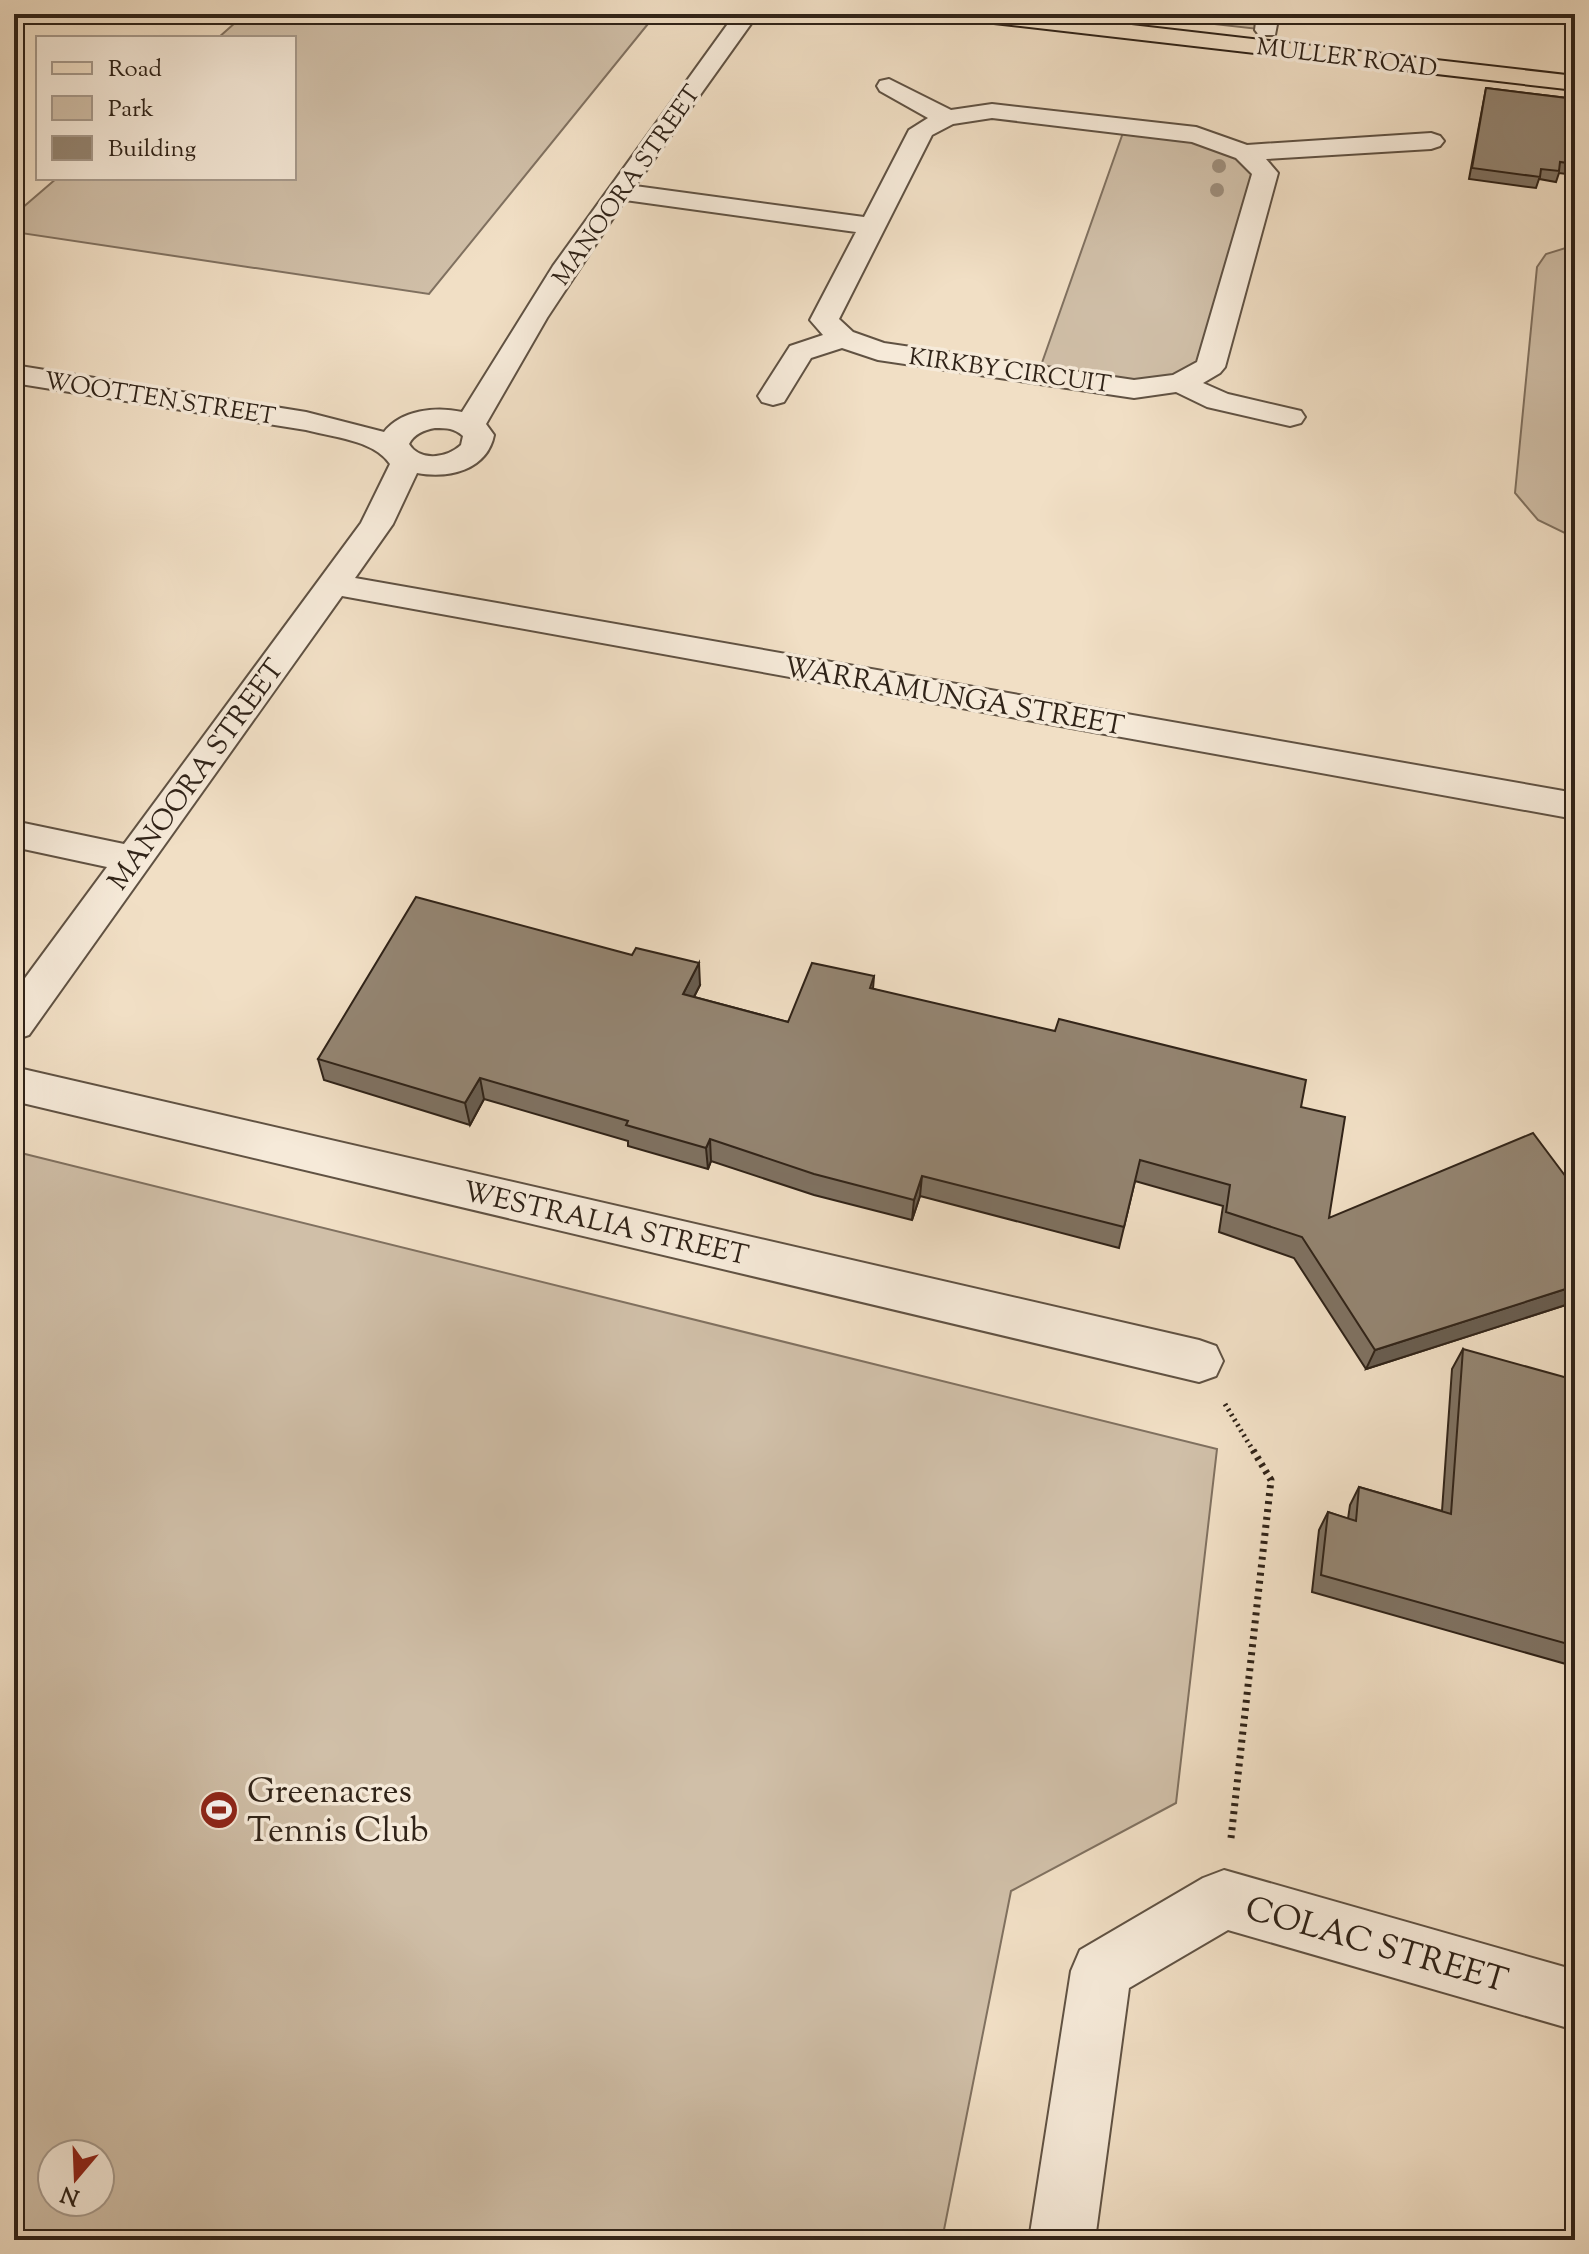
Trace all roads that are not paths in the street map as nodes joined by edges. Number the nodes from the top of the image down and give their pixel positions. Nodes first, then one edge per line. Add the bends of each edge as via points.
1 (747, 14) edge
2 (976, 14) edge
3 (1125, 14) edge
4 (1268, 22) edge
5 (1575, 64) edge
6 (1575, 83) edge
7 (889, 86) dead end
8 (947, 118) junction
9 (1431, 141) dead end
10 (1245, 153) junction
11 (626, 181) junction
12 (876, 216) junction
13 (843, 338) junction
14 (14, 374) edge
15 (1180, 383) junction
16 (773, 396) dead end
17 (1290, 417) dead end
18 (306, 421) junction
19 (442, 422) junction
20 (400, 454) junction
21 (443, 465) junction
22 (377, 524) junction
23 (333, 584) junction
24 (1575, 806) edge
25 (14, 834) edge
26 (133, 859) junction
27 (14, 1024) edge
28 (14, 1084) edge
29 (1199, 1361) road end
30 (1575, 2000) edge
31 (1062, 2240) edge

1 - 11 street, MANOORA STREET
2 - 6 main road, MULLER ROAD
3 - 4 main road, MULLER ROAD
4 - 5 main road, MULLER ROAD
7 - 8 street
8 - 10 street via 992,111 1196,135
8 - 12 street via 922,130
9 - 10 street
10 - 15 street, KIRKBY CIRCUIT via 1265,173 1261,188 1210,367
11 - 12 street
11 - 19 street, MANOORA STREET via 507,357
12 - 13 street via 824,320
13 - 15 street, KIRKBY CIRCUIT via 878,351 1134,389
13 - 16 street via 800,352
14 - 18 street, WOOTTEN STREET
15 - 17 street via 1218,401
18 - 19 street, WOOTTEN STREET via 372,426
18 - 20 street, WOOTTEN STREET via 364,435
19 - 20 street, MANOORA STREET via 400,432
19 - 21 street, MANOORA STREET via 479,435 477,447 464,458
20 - 21 street, WOOTTEN STREET via 424,465
20 - 22 street, MANOORA STREET
21 - 22 street, MANOORA STREET
22 - 23 street, MANOORA STREET
23 - 24 street, WARRAMUNGA STREET
23 - 26 street, MANOORA STREET
25 - 26 street
26 - 27 street, MANOORA STREET
28 - 29 street, WESTRALIA STREET
30 - 31 street, COLAC STREET via 1224,1899 1101,1971

